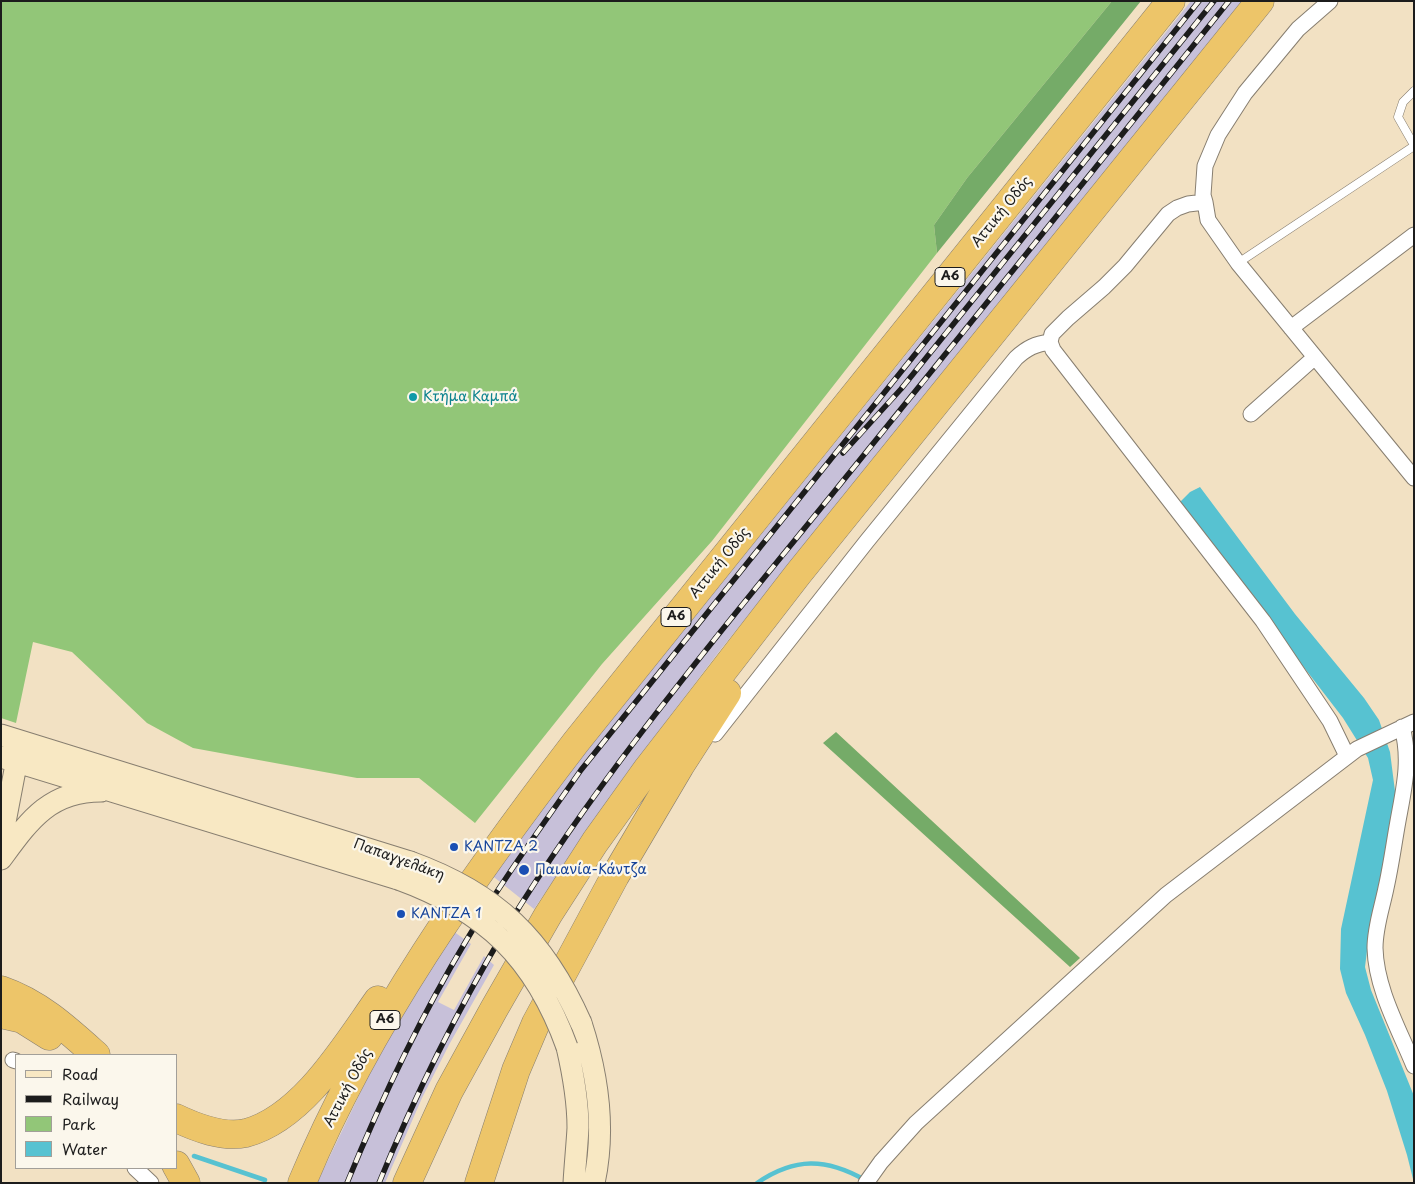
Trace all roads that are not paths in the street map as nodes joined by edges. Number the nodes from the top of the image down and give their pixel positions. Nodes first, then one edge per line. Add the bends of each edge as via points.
1 (1171, 1) edge
2 (1260, 1) edge
3 (1330, 1) edge
4 (1414, 91) edge
5 (1414, 146) edge
6 (1205, 202) junction
7 (1414, 235) edge
8 (1238, 263) junction
9 (1291, 328) junction
10 (1050, 342) junction
11 (1315, 357) junction
12 (1250, 414) dead end
13 (1414, 478) edge
14 (798, 574) junction
15 (1402, 727) edge
16 (11, 738) edge
17 (1352, 752) junction
18 (9, 760) edge
19 (687, 779) dead end
20 (115, 792) junction
21 (2, 833) edge
22 (1, 859) edge
23 (483, 866) junction
24 (404, 870) junction
25 (1, 990) edge
26 (1, 1014) edge
27 (38, 1028) junction
28 (1, 1031) edge
29 (69, 1054) edge
30 (95, 1054) edge
31 (1414, 1066) edge
32 (178, 1119) edge
33 (137, 1169) edge
34 (178, 1169) edge
35 (151, 1183) edge
36 (186, 1183) edge
37 (302, 1183) edge
38 (407, 1183) edge
39 (479, 1183) edge
40 (574, 1183) edge
41 (594, 1183) edge
42 (866, 1183) edge

1 - 23 highway, Αττική Οδός / Α6 via 576,742
2 - 14 highway
3 - 6 street via 1298,29 1245,93 1218,135 1205,166
4 - 5 lane via 1403,102 1398,116
5 - 8 lane
6 - 8 street via 1208,220
6 - 10 street via 1188,204 1168,214 1125,266 1052,334
7 - 9 street
8 - 9 street
9 - 11 street
10 - 17 street via 1263,621
10 - 19 street via 1025,349 1016,358 721,726
11 - 12 street
11 - 13 street
14 - 38 highway via 654,760 548,915 449,1091
14 - 39 highway via 754,657 703,729 620,868 536,1023 516,1070
15 - 17 street
15 - 31 street via 1407,744 1406,774 1375,948 1383,989
16 - 18 street
16 - 24 street, Παπαγγελάκη
17 - 42 street via 1166,895 916,1123 880,1162
18 - 20 street, Παπαγγελάκη
18 - 21 street
20 - 22 street via 82,792 49,804 36,814
20 - 24 street, Παπαγγελάκη
23 - 32 highway via 404,963 334,1061 290,1110 246,1133 208,1131
23 - 37 highway, Αττική Οδός / Α6 via 424,954 377,1033 335,1110
24 - 40 street, Παπαγγελάκη, bridge via 477,919 507,944 545,996 558,1021 573,1072 578,1128
24 - 41 street, Παπαγγελάκη, bridge via 447,877 480,895 519,926 550,964 581,1023 595,1072 600,1104 600,1138
25 - 30 highway via 48,1014
26 - 27 highway via 22,1019
27 - 28 highway via 24,1025
27 - 29 highway
33 - 35 street
34 - 36 highway

